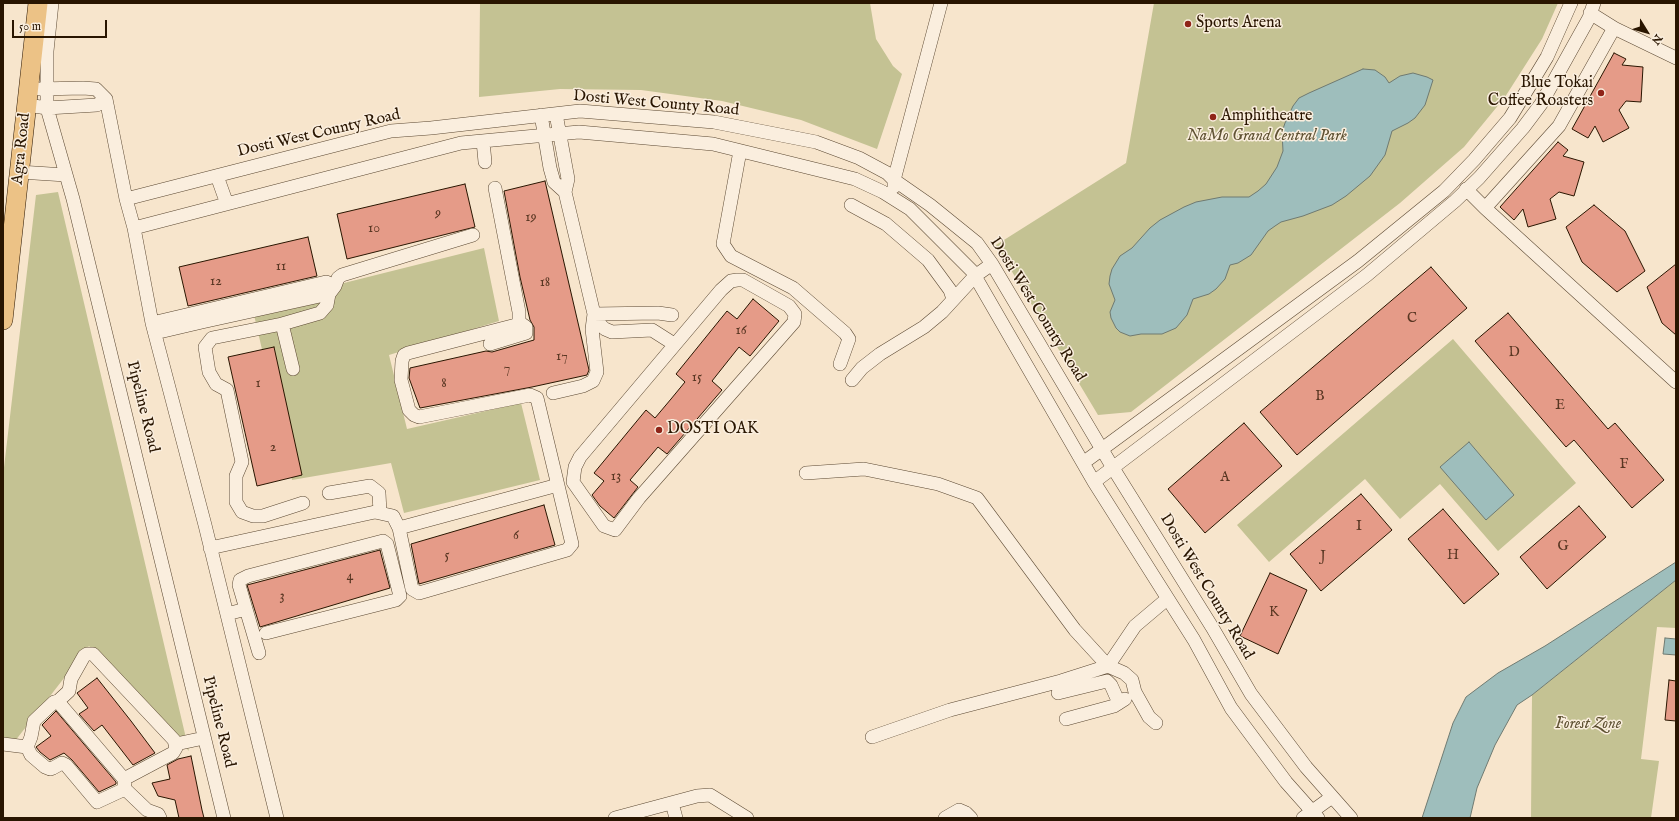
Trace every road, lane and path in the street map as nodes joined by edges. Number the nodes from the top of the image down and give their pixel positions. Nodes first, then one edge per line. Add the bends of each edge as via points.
1 (38, 3) edge
2 (52, 3) edge
3 (941, 3) edge
4 (1571, 3) edge
5 (1592, 8) edge
6 (1614, 28) junction
7 (1676, 58) edge
8 (48, 90) junction
9 (1524, 96) junction
10 (28, 97) junction
11 (106, 99) junction
12 (1541, 104) junction
13 (47, 108) junction
14 (556, 114) junction
15 (541, 115) junction
16 (559, 133) junction
17 (544, 135) junction
18 (483, 141) junction
19 (740, 151) junction
20 (485, 162) dead end
21 (19, 172) junction
22 (66, 175) junction
23 (217, 176) junction
24 (894, 180) junction
25 (495, 188) dead end
26 (1466, 189) junction
27 (1444, 191) junction
28 (565, 192) junction
29 (893, 198) junction
30 (126, 199) junction
31 (1455, 201) junction
32 (227, 204) junction
33 (851, 205) dead end
34 (1485, 208) junction
35 (134, 228) junction
36 (473, 235) dead end
37 (1358, 261) junction
38 (992, 264) junction
39 (1367, 275) junction
40 (975, 276) junction
41 (332, 290) junction
42 (953, 299) junction
43 (594, 314) junction
44 (672, 315) dead end
45 (3, 320) edge
46 (519, 322) junction
47 (282, 324) junction
48 (154, 328) junction
49 (490, 344) dead end
50 (674, 344) junction
51 (840, 364) dead end
52 (293, 369) dead end
53 (852, 380) dead end
54 (1676, 382) edge
55 (552, 393) dead end
56 (1102, 449) junction
57 (1083, 463) junction
58 (1113, 468) junction
59 (806, 473) dead end
60 (1094, 482) junction
61 (558, 485) junction
62 (329, 493) dead end
63 (303, 503) dead end
64 (380, 513) junction
65 (399, 528) junction
66 (210, 548) junction
67 (1167, 599) junction
68 (246, 610) junction
69 (227, 614) junction
70 (1212, 627) junction
71 (266, 633) dead end
72 (1194, 640) junction
73 (259, 653) dead end
74 (1108, 666) junction
75 (1135, 692) junction
76 (1058, 693) dead end
77 (57, 702) junction
78 (1119, 703) junction
79 (1066, 719) dead end
80 (1156, 723) dead end
81 (872, 737) dead end
82 (204, 738) junction
83 (3, 744) edge
84 (176, 744) junction
85 (27, 747) junction
86 (125, 784) junction
87 (1332, 797) junction
88 (672, 803) junction
89 (1311, 816) edge
90 (1349, 817) edge
91 (160, 818) edge
92 (224, 818) edge
93 (277, 818) edge
94 (615, 818) edge
95 (676, 818) edge
96 (747, 818) edge
97 (945, 818) edge
98 (971, 818) edge

1 - 10 highway, Agra Road
2 - 8 street, Pipeline Road via 47,51
3 - 24 street
4 - 9 street via 1547,57
5 - 6 street
5 - 12 street
6 - 7 street
6 - 34 street via 1558,126
8 - 10 street
8 - 11 street via 96,89
8 - 13 street, Pipeline Road
9 - 12 street
9 - 27 street via 1510,118
10 - 13 street
10 - 21 highway, Agra Road
11 - 13 street via 97,105
11 - 30 street
12 - 26 street via 1523,128
13 - 22 street, Pipeline Road
14 - 15 street, Dosti West County Road
14 - 16 street
14 - 24 street, Dosti West County Road via 580,111 725,124 816,142 859,158 887,173
15 - 17 street
15 - 23 street, Dosti West County Road via 391,131
16 - 17 street
16 - 19 street via 579,132 713,144
16 - 28 street via 568,180
17 - 18 street
17 - 28 street via 554,182
18 - 20 street
18 - 32 street via 461,143
19 - 29 street via 855,179
19 - 51 street via 724,244 731,256 792,288 845,333 849,339
21 - 22 street
21 - 45 highway, Agra Road
22 - 82 street, Pipeline Road
23 - 30 street, Dosti West County Road
23 - 32 street
24 - 29 street
24 - 38 street, Dosti West County Road via 977,243
25 - 46 street
26 - 31 street
26 - 34 street
27 - 31 street
27 - 37 street
28 - 43 street
29 - 40 street via 910,210
30 - 35 street
31 - 39 street
32 - 35 street
33 - 42 street via 886,224 928,260 950,290
34 - 54 street
35 - 48 street
36 - 41 street via 342,275
37 - 39 street
37 - 56 street
38 - 40 street
38 - 56 street, Dosti West County Road
39 - 58 street
40 - 42 street
40 - 57 street
41 - 47 street via 327,305 320,313
41 - 48 street via 326,282
42 - 53 street via 924,327 880,354
43 - 44 street
43 - 50 street via 598,323 612,332 652,330
43 - 55 street via 592,329 597,372 593,381
46 - 49 street via 526,327 526,333
46 - 61 street via 408,353 402,361 401,380 409,410 419,417 530,395 537,398
47 - 52 street
47 - 63 street via 212,338 205,347 209,372 216,384 227,390 242,462 236,476 236,502 242,512 263,516
48 - 66 street
50 - 50 street via 731,281 743,280 789,306 795,314 794,322 639,498 615,530 604,526 573,482 575,467 580,457
56 - 57 street
56 - 58 street, Dosti West County Road
57 - 60 street
58 - 60 street
58 - 70 street, Dosti West County Road
59 - 74 street via 864,469 938,484 977,498 1075,630
60 - 67 street
61 - 65 street
61 - 65 street via 572,544 568,550 419,593 412,589
62 - 64 street via 370,486 379,493
64 - 65 street via 393,516
64 - 66 street via 374,512
66 - 69 street
67 - 72 street
67 - 74 street via 1135,626
68 - 69 street
68 - 71 street via 239,584 240,580 248,576 382,541 388,544 400,596 396,600
68 - 73 street
69 - 93 street
70 - 72 street
70 - 87 street, Dosti West County Road via 1251,694
72 - 89 street via 1231,708
74 - 75 street via 1124,673 1132,680
74 - 81 street via 1061,682 950,710
75 - 78 street
75 - 80 street via 1149,717
76 - 78 street via 1106,681 1111,684
77 - 84 street via 69,692 81,660 87,654 93,654
77 - 85 street via 34,720
77 - 86 street
78 - 79 street
82 - 84 street
82 - 92 street, Pipeline Road
83 - 85 street
84 - 86 street via 173,753
85 - 86 street via 45,767 50,769 62,763 66,765 97,802
86 - 91 street via 147,810 158,814
87 - 89 street
87 - 90 street, Dosti West County Road
88 - 94 street
88 - 95 street
88 - 96 street via 710,795
97 - 98 street via 960,810

